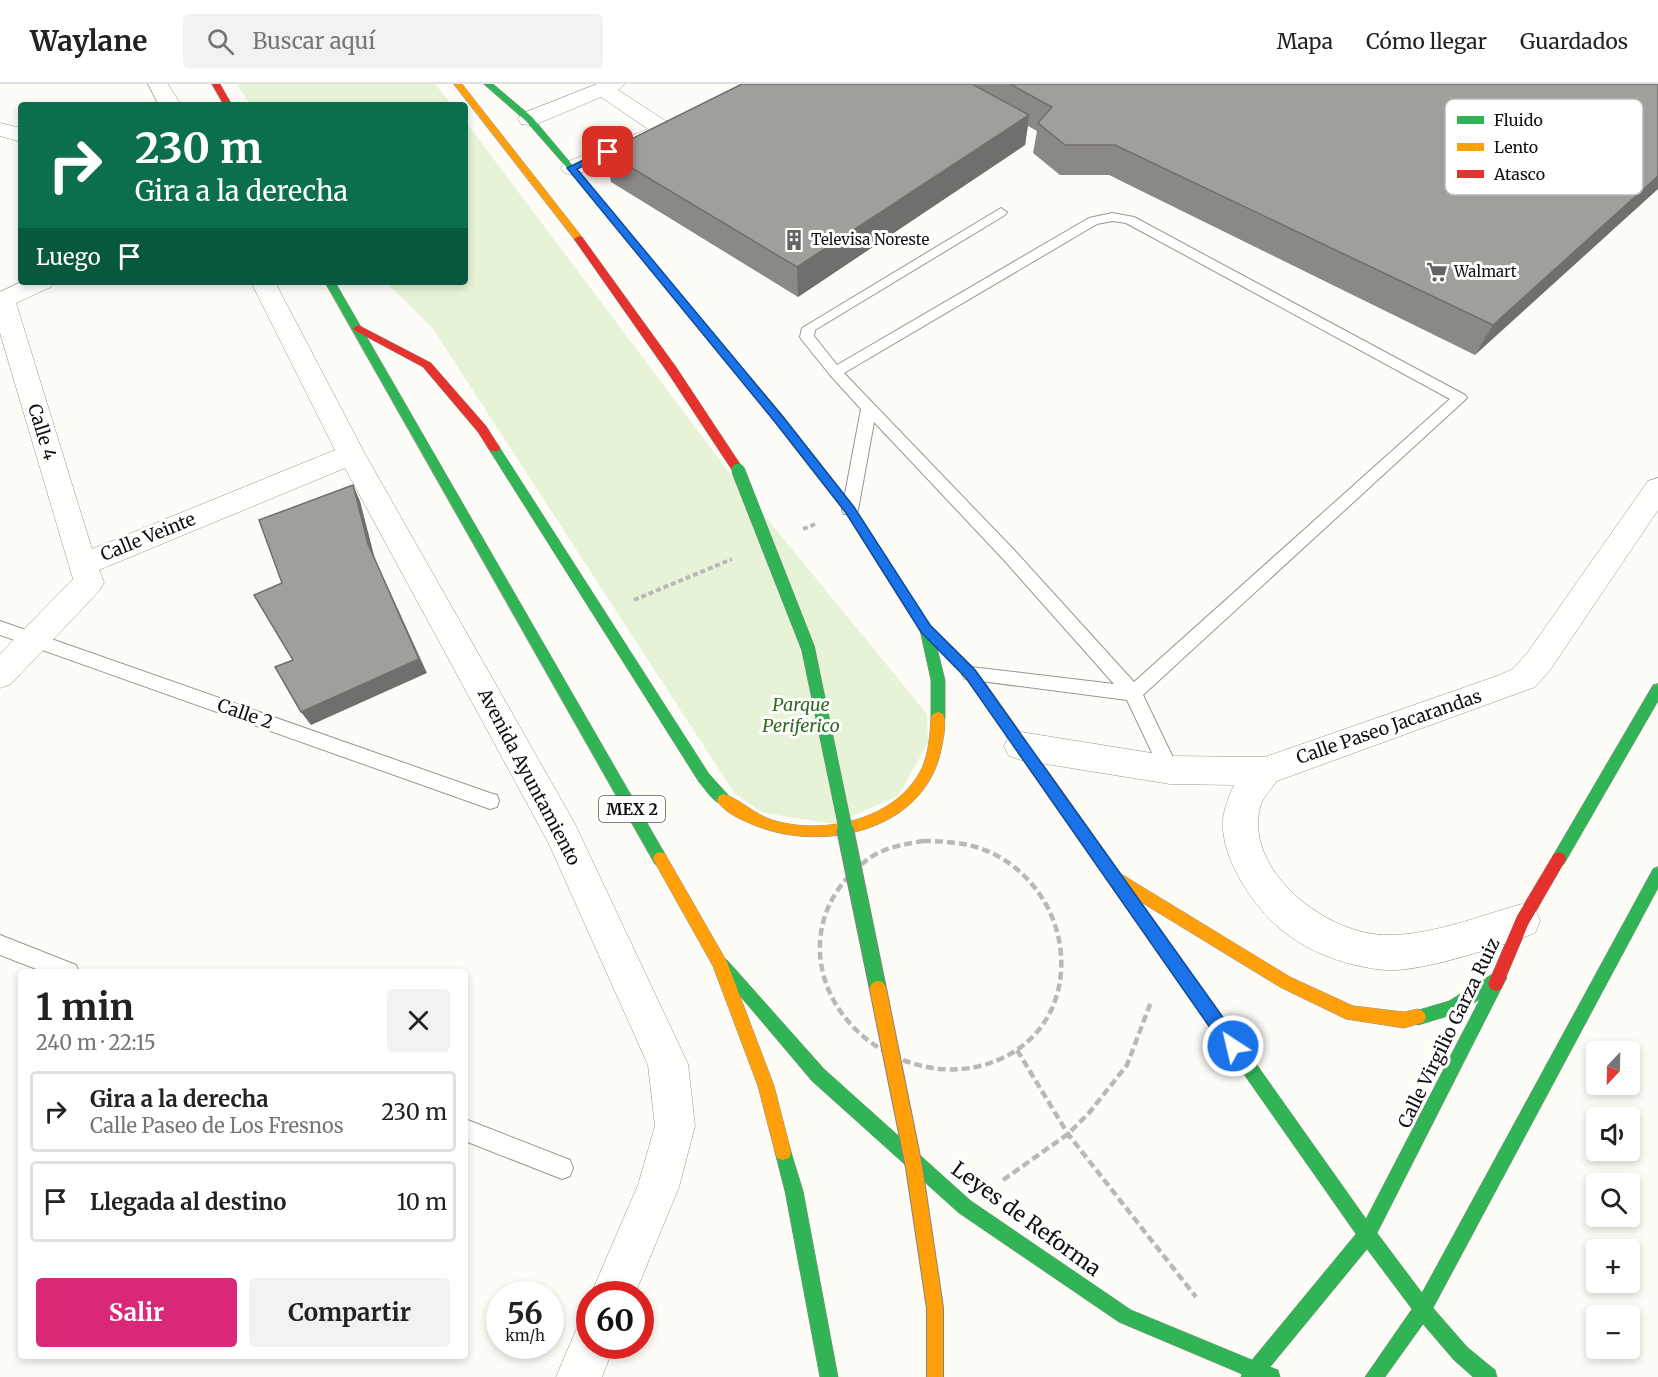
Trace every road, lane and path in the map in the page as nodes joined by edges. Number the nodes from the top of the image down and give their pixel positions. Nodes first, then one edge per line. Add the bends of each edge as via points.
1 (158, 84) edge
2 (216, 84) edge
3 (458, 84) edge
4 (488, 84) edge
5 (609, 87) edge
6 (168, 102) edge
7 (226, 102) edge
8 (681, 118) edge
9 (529, 119) junction
10 (661, 128) junction
11 (0, 129) edge
12 (18, 134) edge
13 (572, 168) junction
14 (1001, 212) dead end
15 (36, 285) edge
16 (265, 285) edge
17 (332, 285) edge
18 (2, 301) edge
19 (356, 328) junction
20 (835, 372) junction
21 (869, 407) junction
22 (351, 454) junction
23 (1658, 488) edge
24 (850, 510) junction
25 (795, 532) dead end
26 (741, 555) dead end
27 (82, 564) junction
28 (600, 614) junction
29 (0, 628) edge
30 (926, 629) junction
31 (34, 640) junction
32 (971, 674) junction
33 (0, 675) edge
34 (1658, 689) edge
35 (1133, 693) junction
36 (1021, 746) junction
37 (1170, 770) junction
38 (1265, 771) junction
39 (490, 801) dead end
40 (1658, 874) edge
41 (1116, 879) junction
42 (1522, 921) junction
43 (0, 945) edge
44 (1166, 952) junction
45 (719, 962) junction
46 (61, 969) edge
47 (1500, 977) junction
48 (1017, 1050) junction
49 (468, 1131) edge
50 (1068, 1134) junction
51 (562, 1168) dead end
52 (965, 1207) junction
53 (1367, 1235) junction
54 (618, 1281) edge
55 (1204, 1307) dead end
56 (1423, 1309) junction
57 (587, 1359) edge
58 (1252, 1374) edge
59 (579, 1377) edge
60 (829, 1377) edge
61 (935, 1377) edge
62 (1271, 1377) edge
63 (1374, 1377) edge
64 (1488, 1377) edge

1 - 6 street
2 - 7 main road
3 - 61 main road, bridge via 599,265 696,402 738,470 808,648 914,1167 935,1308
4 - 9 main road
5 - 9 street
5 - 10 street
8 - 10 street
9 - 13 main road
10 - 13 street
11 - 12 street
13 - 24 main road
14 - 20 lane via 809,328 807,337
15 - 18 street
16 - 22 street, Avenida Ayuntamiento
17 - 19 main road, MEX 2
18 - 27 street, Calle 4
19 - 28 main road via 427,365 482,429
19 - 45 main road, MEX 2
20 - 21 lane
20 - 35 lane via 1093,221 1112,217 1130,220 1460,398
21 - 24 lane
21 - 35 lane
22 - 27 street, Calle Veinte
22 - 54 street, Avenida Ayuntamiento via 563,835 668,1064 675,1126 658,1187
23 - 38 street, Calle Paseo Jacarandas via 1524,678
24 - 25 path
24 - 30 main road
26 - 28 path
27 - 31 street, Calle Veinte via 89,582
28 - 30 main road via 704,778 728,805 763,825 806,833 849,829 888,812 917,787 934,755 938,720 939,687
29 - 31 lane, Calle 2
30 - 32 main road
31 - 33 street, Calle Veinte
31 - 39 lane, Calle 2
32 - 35 lane
32 - 36 main road
34 - 42 main road, Calle Virgilio Garza Ruiz
35 - 37 lane
36 - 37 street, Calle Paseo Jacarandas
36 - 41 main road
37 - 38 street, Calle Paseo Jacarandas
38 - 42 street via 1246,795 1240,821 1247,857 1268,892 1301,923 1343,945 1388,953 1428,948
40 - 56 main road
41 - 44 main road
41 - 47 main road via 1285,982 1352,1014 1404,1020 1452,1008
42 - 47 main road, Calle Virgilio Garza Ruiz
43 - 46 lane
44 - 50 path via 1148,1014 1127,1065
44 - 53 main road
45 - 52 main road, Leyes de Reforma via 818,1075
45 - 60 main road, MEX 2 via 766,1086 794,1191
47 - 53 main road, Calle Virgilio Garza Ruiz
48 - 48 path via 1039,1030 1055,1007 1063,980 1057,924 1045,899 1027,877 1004,860 951,841 896,846 850,873 833,894 823,919 819,946 821,973 848,1026 871,1046 899,1061 929,1070 961,1070 990,1064
48 - 50 path
49 - 51 lane
50 - 52 path
50 - 55 path
52 - 58 main road, Leyes de Reforma via 1125,1316
53 - 56 main road
53 - 58 main road, Calle Virgilio Garza Ruiz
56 - 63 main road
56 - 64 main road
57 - 59 street
58 - 62 main road, Leyes de Reforma

